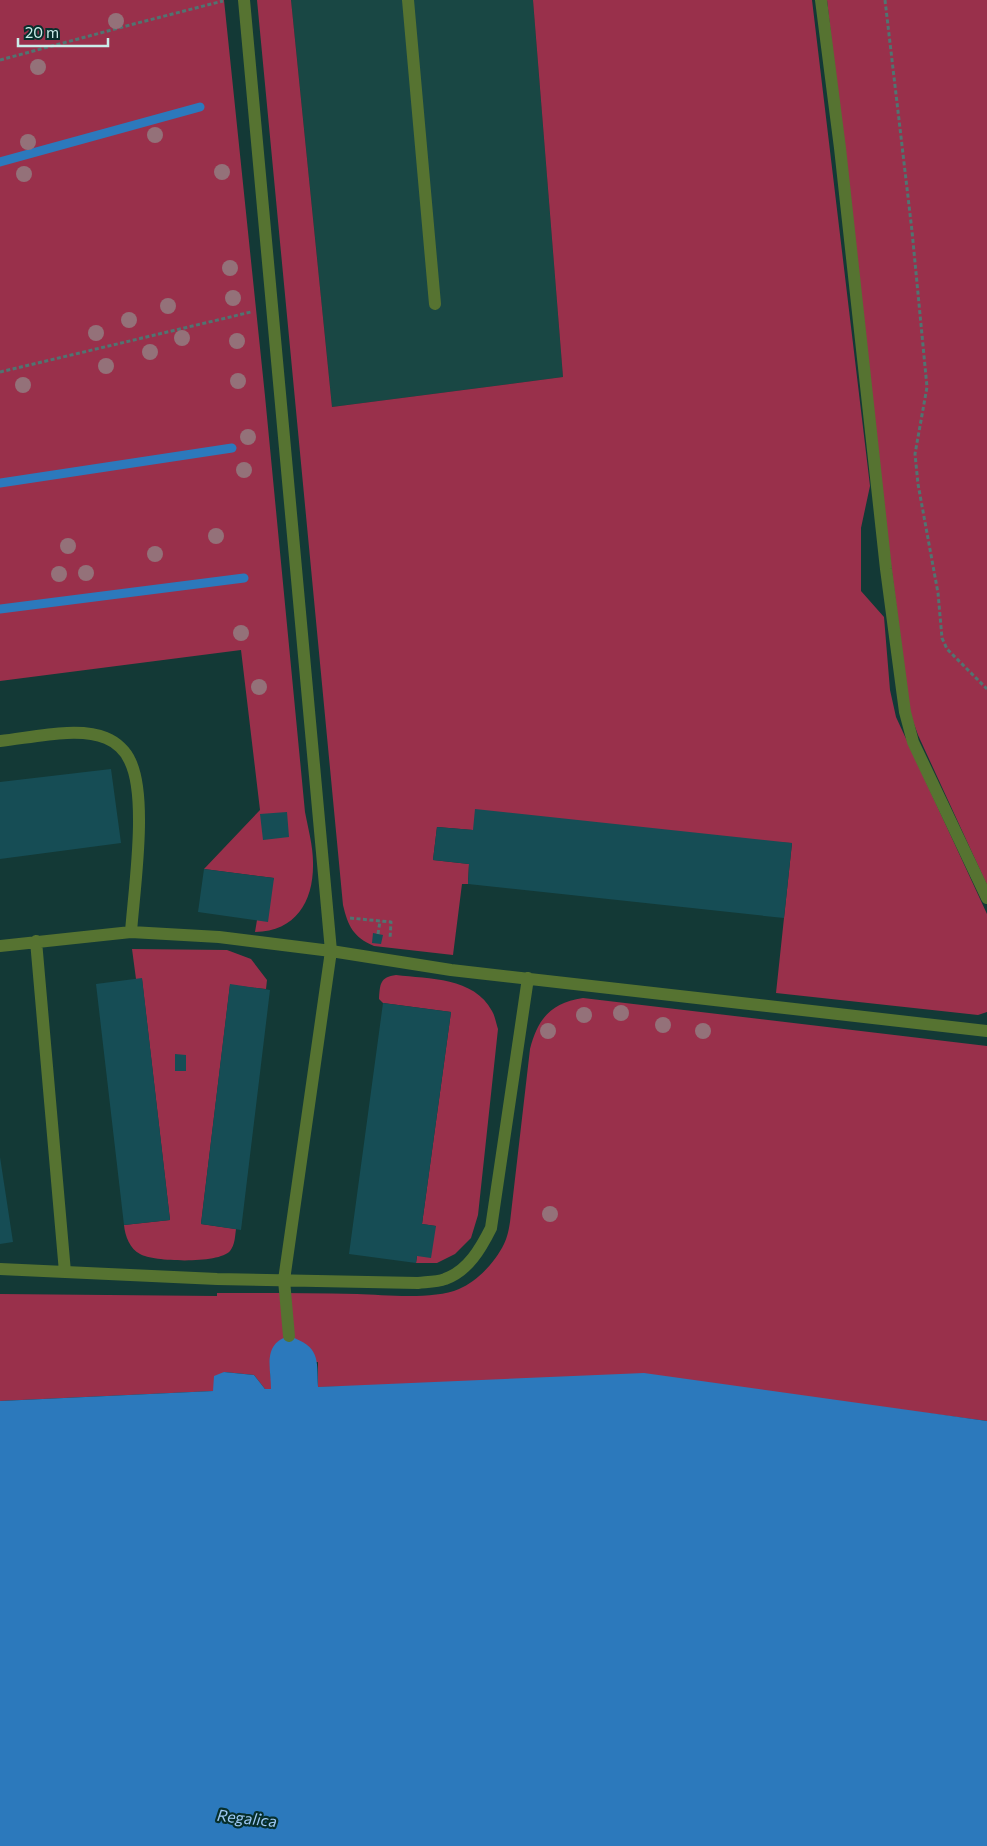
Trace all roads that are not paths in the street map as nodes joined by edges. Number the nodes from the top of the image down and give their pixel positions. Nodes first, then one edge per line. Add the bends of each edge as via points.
1 (244, 0) edge
2 (408, 0) edge
3 (821, 0) edge
4 (435, 304) dead end
5 (0, 741) edge
6 (987, 898) edge
7 (131, 932) junction
8 (36, 941) junction
9 (0, 946) edge
10 (331, 951) junction
11 (528, 978) junction
12 (987, 1031) edge
13 (0, 1269) edge
14 (65, 1272) junction
15 (284, 1280) junction
16 (289, 1336) dead end

1 - 10 lane
2 - 4 lane
3 - 6 lane via 905,712 913,742
5 - 7 lane via 80,733 106,738 117,744 130,761 135,774 138,828
7 - 8 lane
7 - 10 lane via 219,937
8 - 9 lane
8 - 14 lane
10 - 11 lane via 451,970
10 - 15 lane
11 - 12 lane
11 - 15 lane via 491,1228 479,1252 465,1267 445,1279 418,1283
13 - 14 lane
14 - 15 lane
15 - 16 lane

